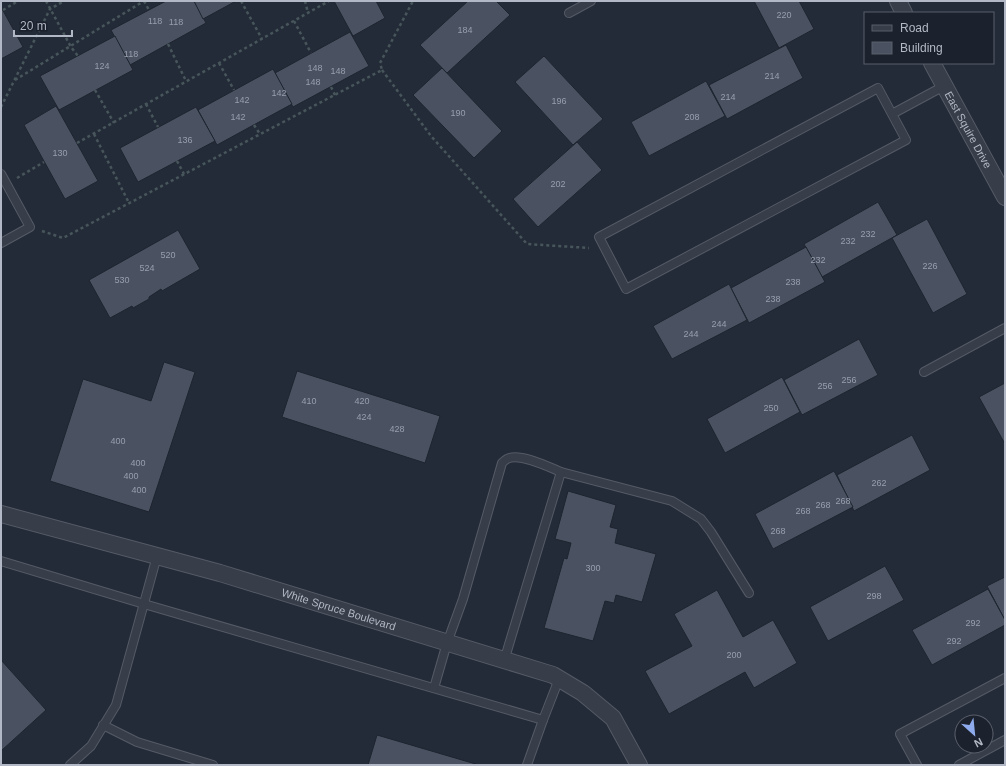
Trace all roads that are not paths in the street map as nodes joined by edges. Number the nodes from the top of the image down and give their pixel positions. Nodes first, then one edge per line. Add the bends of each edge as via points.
1 (591, 1) edge
2 (898, 1) edge
3 (904, 12) edge
4 (570, 13) dead end
5 (933, 64) edge
6 (944, 86) junction
7 (892, 114) junction
8 (1, 174) edge
9 (1005, 197) edge
10 (1, 243) edge
11 (1005, 328) edge
12 (924, 372) dead end
13 (561, 472) junction
14 (1, 514) edge
15 (157, 556) junction
16 (1, 561) edge
17 (749, 593) dead end
18 (144, 604) junction
19 (447, 643) junction
20 (504, 660) junction
21 (1005, 678) edge
22 (559, 679) junction
23 (434, 688) junction
24 (543, 720) junction
25 (104, 725) junction
26 (1005, 740) edge
27 (70, 765) edge
28 (213, 765) edge
29 (527, 765) edge
30 (639, 765) edge
31 (916, 765) edge
32 (959, 765) edge

1 - 4 lane
2 - 3 street
5 - 6 street, East Squire Drive
6 - 7 lane
6 - 9 street, East Squire Drive
7 - 7 lane via 878,88 599,237 626,289 906,140
8 - 10 lane via 30,227
11 - 12 lane
13 - 17 lane via 672,501 701,519
13 - 19 lane via 516,457 507,458 502,463 463,598
13 - 20 lane
14 - 15 street, White Spruce Boulevard
15 - 18 lane
15 - 19 street, White Spruce Boulevard
16 - 18 lane
18 - 23 lane
18 - 25 lane via 116,705
19 - 20 street, White Spruce Boulevard
19 - 23 lane
20 - 22 street, White Spruce Boulevard
21 - 31 lane via 900,734
22 - 24 lane
22 - 30 street, White Spruce Boulevard via 583,693 613,718
23 - 24 lane
24 - 29 lane
25 - 27 lane via 91,746
25 - 28 lane via 137,742
26 - 32 lane

